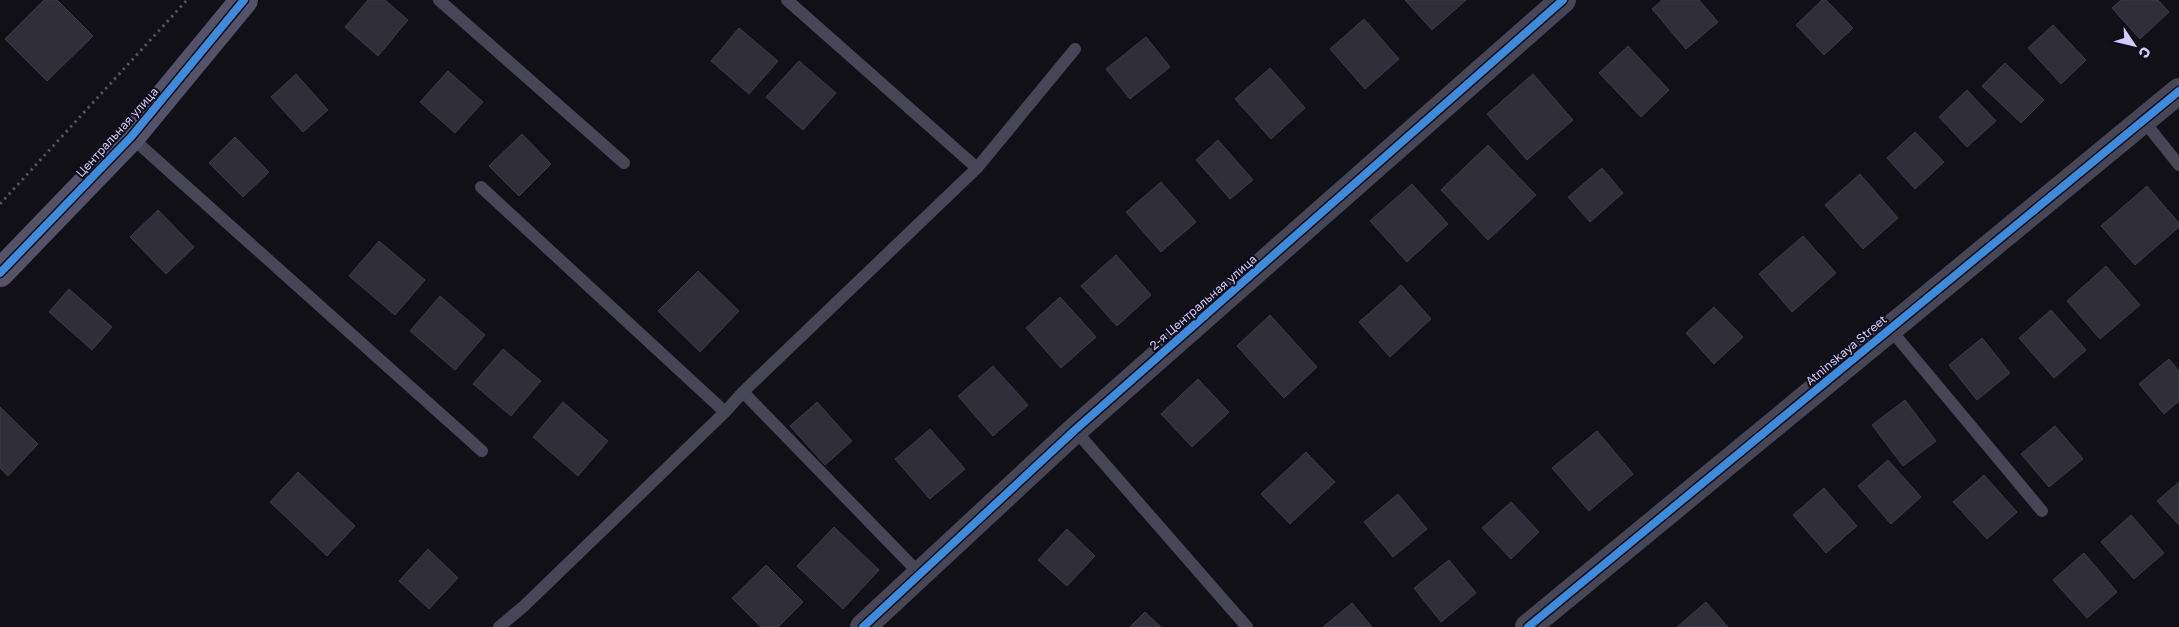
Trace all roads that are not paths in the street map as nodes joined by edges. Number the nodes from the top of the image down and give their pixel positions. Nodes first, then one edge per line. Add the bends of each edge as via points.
1 (244, 0) edge
2 (439, 0) edge
3 (787, 0) edge
4 (1563, 0) edge
5 (1075, 49) dead end
6 (2179, 91) edge
7 (2143, 120) junction
8 (131, 137) junction
9 (624, 163) dead end
10 (2179, 164) edge
11 (977, 168) junction
12 (481, 187) dead end
13 (0, 273) edge
14 (1890, 329) junction
15 (743, 392) junction
16 (725, 412) junction
17 (1075, 430) junction
18 (482, 451) dead end
19 (2042, 511) dead end
20 (920, 574) junction
21 (499, 627) edge
22 (863, 627) edge
23 (1247, 627) edge
24 (1528, 627) edge

1 - 8 street, Центральная улица
2 - 9 lane
3 - 11 lane
4 - 17 street, 2-я Центральная улица
5 - 11 lane
6 - 7 street, Atninskaya Street
7 - 10 lane
7 - 14 street, Atninskaya Street
8 - 13 street, Центральная улица
8 - 18 lane
11 - 15 lane
12 - 16 lane
14 - 19 lane
14 - 24 street, Atninskaya Street
15 - 16 lane
15 - 20 lane
16 - 21 lane
17 - 20 street, 2-я Центральная улица
17 - 23 lane
20 - 22 street, 2-я Центральная улица

